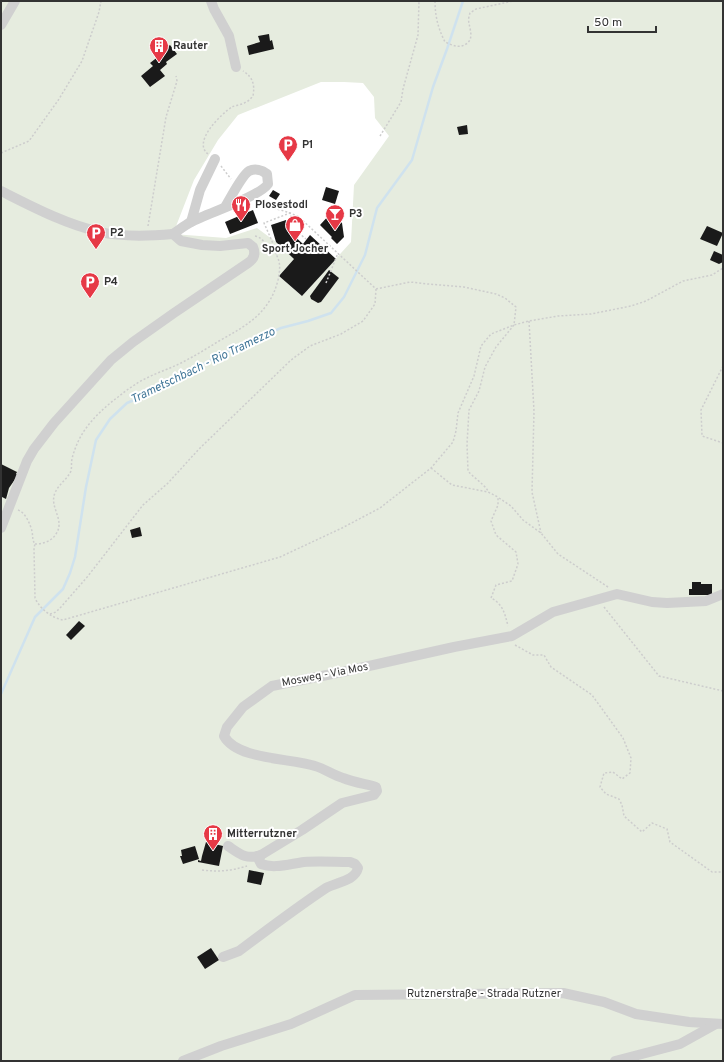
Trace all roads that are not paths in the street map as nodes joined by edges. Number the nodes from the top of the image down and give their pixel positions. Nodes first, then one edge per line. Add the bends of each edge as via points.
1 (15, 1) edge
2 (211, 1) edge
3 (1, 25) edge
4 (236, 67) road end
5 (215, 159) road end
6 (1, 191) edge
7 (225, 207) junction
8 (190, 222) junction
9 (173, 234) junction
10 (1, 528) edge
11 (723, 594) edge
12 (228, 846) dead end
13 (261, 859) junction
14 (223, 957) dead end
15 (720, 1024) edge
16 (183, 1061) edge
17 (615, 1061) edge

1 - 3 street
2 - 4 street via 228,36
5 - 8 street via 200,190
6 - 9 street via 72,225 101,232 146,236
7 - 7 street via 248,171 259,170 267,174 268,184 265,188
7 - 8 street
8 - 9 street
9 - 10 street via 181,241 220,246 244,243 252,244 255,250 252,260 111,360 41,438 27,461
11 - 13 street, Mosweg - Via Mos via 706,601 667,603 618,594 553,612 512,636 272,686 243,706 227,727 224,736 228,742 235,748 263,756 315,766 344,779 376,787 377,791 342,803
12 - 13 street via 246,857
13 - 14 street via 261,864 266,866 305,862 350,862 358,868 352,877 328,887 239,951
15 - 16 street, Rutznerstraße - Strada Rutzner via 636,1014 604,1002 563,993 355,995 291,1024
15 - 17 street, Rutznerstraße - Strada Rutzner via 680,1044

